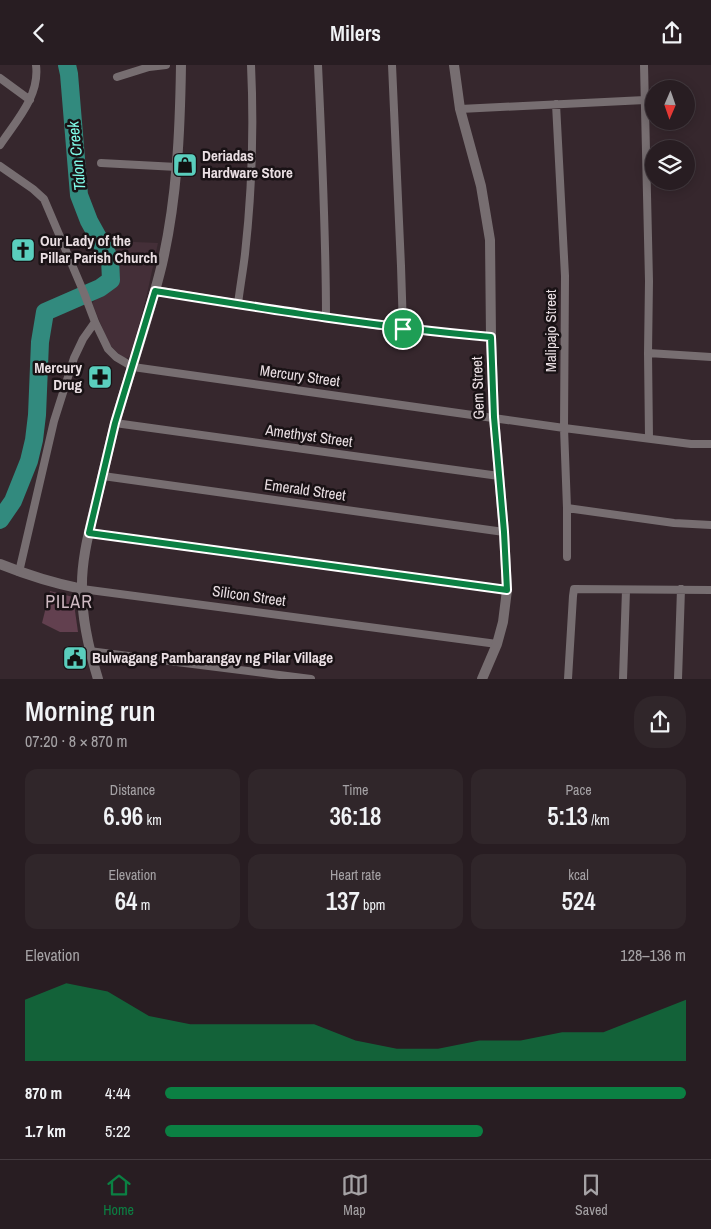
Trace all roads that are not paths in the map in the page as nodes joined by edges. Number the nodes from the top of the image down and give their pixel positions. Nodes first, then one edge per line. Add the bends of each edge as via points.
1 (36, 65) edge
2 (166, 65) edge
3 (181, 65) edge
4 (251, 65) edge
5 (318, 65) edge
6 (392, 65) edge
7 (454, 65) edge
8 (644, 65) edge
9 (117, 77) dead end
10 (0, 78) edge
11 (30, 100) junction
12 (645, 101) joint
13 (556, 104) junction
14 (460, 109) junction
15 (646, 130) edge
16 (0, 145) edge
17 (101, 163) dead end
18 (0, 166) edge
19 (177, 167) junction
20 (155, 291) junction
21 (238, 304) junction
22 (326, 318) junction
23 (95, 322) junction
24 (403, 329) junction
25 (491, 337) junction
26 (648, 353) junction
27 (711, 357) edge
28 (132, 367) junction
29 (494, 417) junction
30 (115, 423) junction
31 (564, 428) junction
32 (649, 438) junction
33 (711, 444) edge
34 (102, 476) junction
35 (499, 476) junction
36 (567, 509) junction
37 (711, 525) edge
38 (504, 532) junction
39 (89, 533) junction
40 (567, 557) dead end
41 (0, 564) edge
42 (19, 572) junction
43 (82, 589) junction
44 (626, 589) junction
45 (681, 589) junction
46 (507, 590) junction
47 (711, 590) edge
48 (497, 644) junction
49 (89, 651) junction
50 (98, 679) edge
51 (310, 679) edge
52 (482, 679) edge
53 (568, 679) edge
54 (623, 679) edge
55 (678, 679) edge

1 - 11 street via 36,83
2 - 9 street
3 - 19 street
4 - 21 street via 249,212
5 - 22 street
6 - 24 street
7 - 14 street, Gem Street
8 - 12 street
10 - 11 street
11 - 16 street
12 - 13 street
13 - 14 street
13 - 31 street, Malipajo Street via 565,276
14 - 25 street, Gem Street via 481,187 489,233
15 - 26 street
17 - 19 street
18 - 23 street, Mercury Street via 44,199
19 - 20 street via 169,232
20 - 21 street
20 - 28 street
21 - 22 street
22 - 24 street
23 - 28 street, Mercury Street via 108,349
23 - 42 street via 74,357 54,421
24 - 25 street
25 - 29 street, Gem Street
26 - 27 street
26 - 32 street
28 - 29 street, Mercury Street
28 - 30 street
29 - 31 street, Mercury Street
29 - 35 street, Gem Street
30 - 34 street
30 - 35 street, Amethyst Street
31 - 32 street, Mercury Street
31 - 36 street, Malipajo Street
32 - 33 street, Mercury Street
34 - 38 street, Emerald Street
34 - 39 street
35 - 38 street, Gem Street
36 - 37 street
36 - 40 street, Malipajo Street
38 - 46 street, Gem Street
39 - 43 street via 83,559
39 - 46 street
41 - 42 street, Silicon Street
42 - 43 street, Silicon Street
43 - 48 street, Silicon Street
43 - 49 street
44 - 45 street
44 - 53 street via 574,589
44 - 54 street
45 - 47 street
45 - 55 street
46 - 48 street, Gem Street
48 - 52 street, Gem Street
49 - 50 street
49 - 51 street

